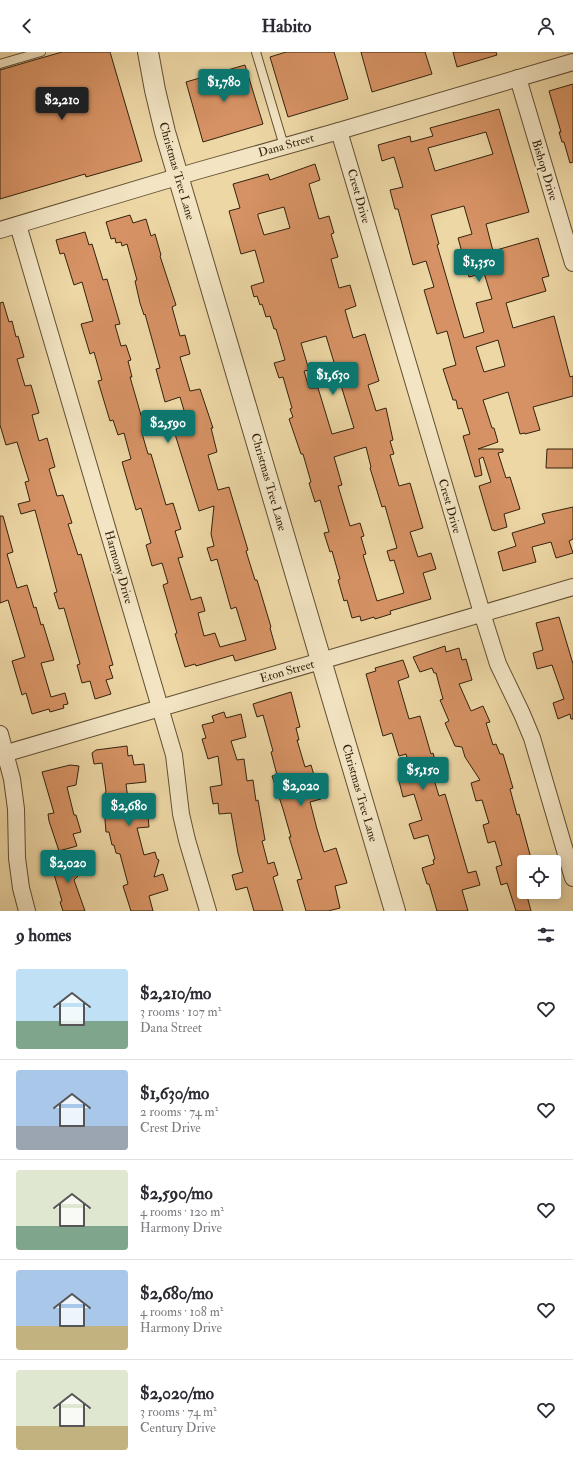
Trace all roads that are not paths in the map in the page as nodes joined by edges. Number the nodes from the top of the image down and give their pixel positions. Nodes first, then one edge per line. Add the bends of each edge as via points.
1 (41, 52) edge
2 (148, 52) edge
3 (256, 52) edge
4 (573, 62) edge
5 (0, 64) edge
6 (518, 78) junction
7 (339, 131) junction
8 (284, 146) junction
9 (179, 177) junction
10 (18, 226) junction
11 (0, 230) edge
12 (573, 263) edge
13 (573, 587) edge
14 (482, 614) junction
15 (321, 661) junction
16 (161, 708) junction
17 (0, 734) edge
18 (3, 755) edge
19 (573, 878) edge
20 (27, 911) edge
21 (208, 911) edge
22 (395, 911) edge

1 - 5 lane
2 - 9 street, Christmas Tree Lane via 155,90
3 - 8 lane
4 - 6 street, Dana Street
6 - 7 street, Dana Street
6 - 12 street, Bishop Drive
7 - 8 street, Dana Street
7 - 14 street, Crest Drive
8 - 9 street, Dana Street
9 - 10 street, Dana Street
9 - 15 street, Christmas Tree Lane
10 - 11 street, Dana Street
10 - 16 street, Harmony Drive
13 - 14 street, Eton Street
14 - 15 street, Eton Street
14 - 19 street, Crest Drive via 498,664 532,738
15 - 16 street, Eton Street
15 - 22 street, Christmas Tree Lane
16 - 18 street, Eton Street
16 - 21 street, Harmony Drive via 174,755 181,814 187,840
17 - 18 street
18 - 20 street via 12,779 20,888

